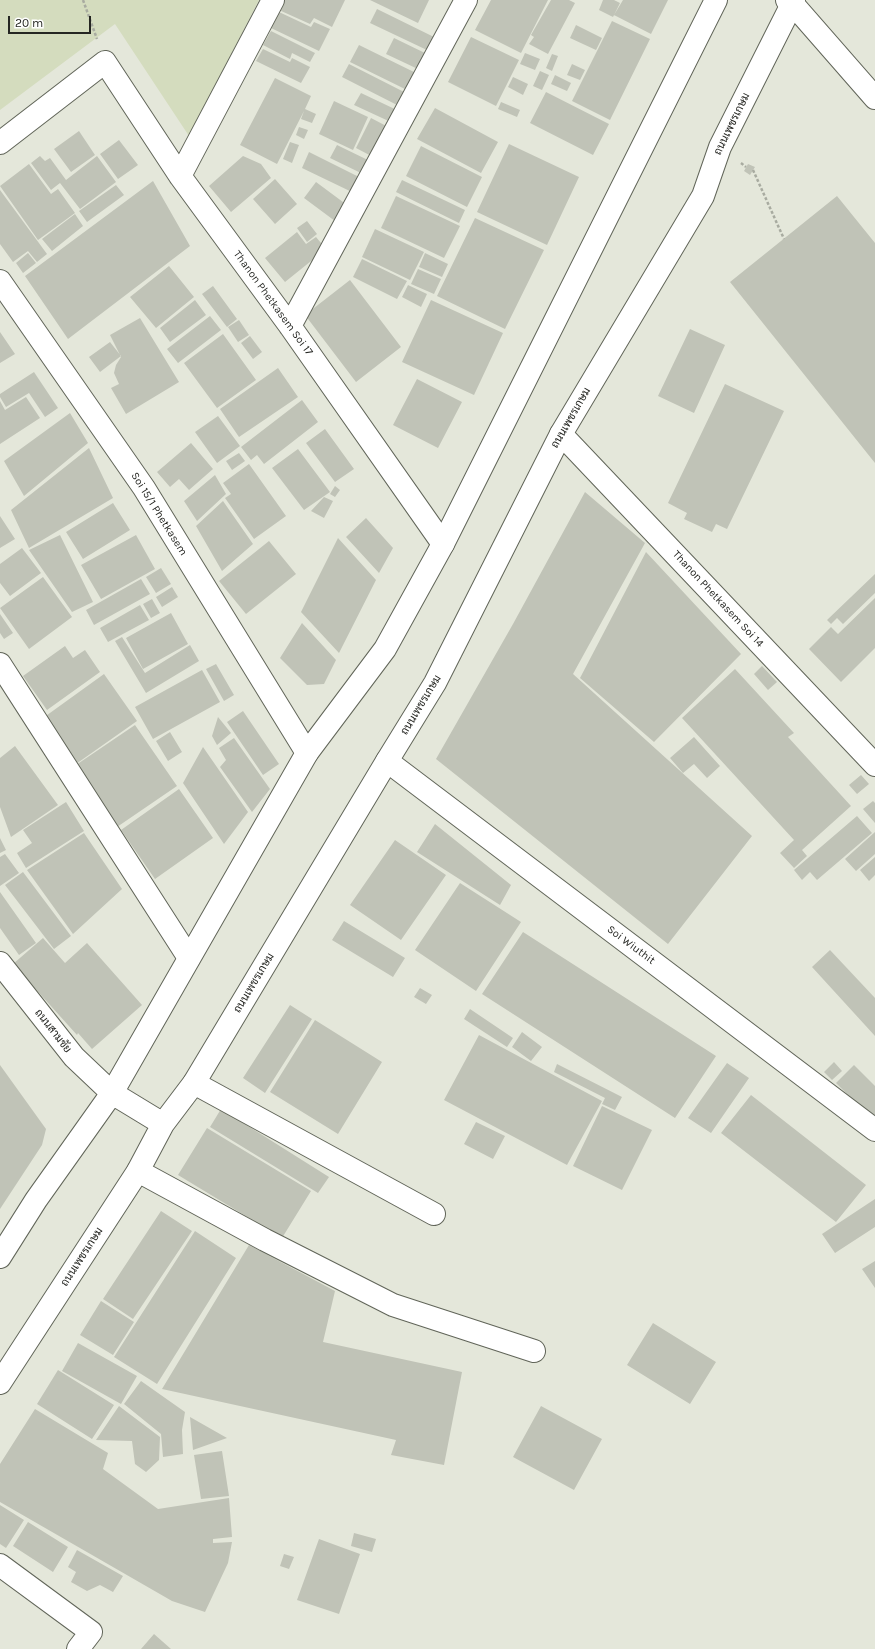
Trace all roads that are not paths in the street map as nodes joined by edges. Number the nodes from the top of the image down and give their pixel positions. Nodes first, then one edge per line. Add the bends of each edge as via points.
1 (273, 0) edge
2 (466, 0) edge
3 (716, 0) edge
4 (791, 1) edge
5 (875, 98) edge
6 (0, 143) edge
7 (180, 176) junction
8 (0, 281) edge
9 (290, 326) junction
10 (561, 434) junction
11 (443, 544) junction
12 (0, 664) edge
13 (307, 753) junction
14 (387, 761) junction
15 (875, 765) edge
16 (189, 958) junction
17 (0, 963) edge
18 (194, 1083) junction
19 (112, 1093) junction
20 (163, 1124) junction
21 (875, 1130) edge
22 (138, 1171) junction
23 (434, 1214) dead end
24 (0, 1257) edge
25 (534, 1351) dead end
26 (0, 1383) edge
27 (0, 1565) edge
28 (78, 1649) edge

1 - 7 street
2 - 9 street
3 - 11 street
4 - 5 street
4 - 10 street, ถนนเพชรเกษม via 720,147 704,196
6 - 7 street, Thanon Phetkasem Soi 17 via 105,62
7 - 9 street, Thanon Phetkasem Soi 17
8 - 13 street, Soi 15/1 Phetkasem via 144,488
9 - 11 street, Thanon Phetkasem Soi 17
10 - 14 street, ถนนเพชรเกษม via 435,683
10 - 15 street, Thanon Phetkasem Soi 14
11 - 13 street via 385,649
12 - 16 street
13 - 16 street
14 - 18 street, ถนนเพชรเกษม
14 - 21 street, Soi Wiuthit
16 - 19 street
17 - 19 street, ถนนสามชัย via 74,1057
18 - 20 street, ถนนเพชรเกษม
18 - 23 street
19 - 20 street, ถนนสามชัย
19 - 24 street via 36,1200
20 - 22 street, ถนนเพชรเกษม
22 - 25 street via 265,1240 393,1305
22 - 26 street, ถนนเพชรเกษม
27 - 28 street via 91,1632

